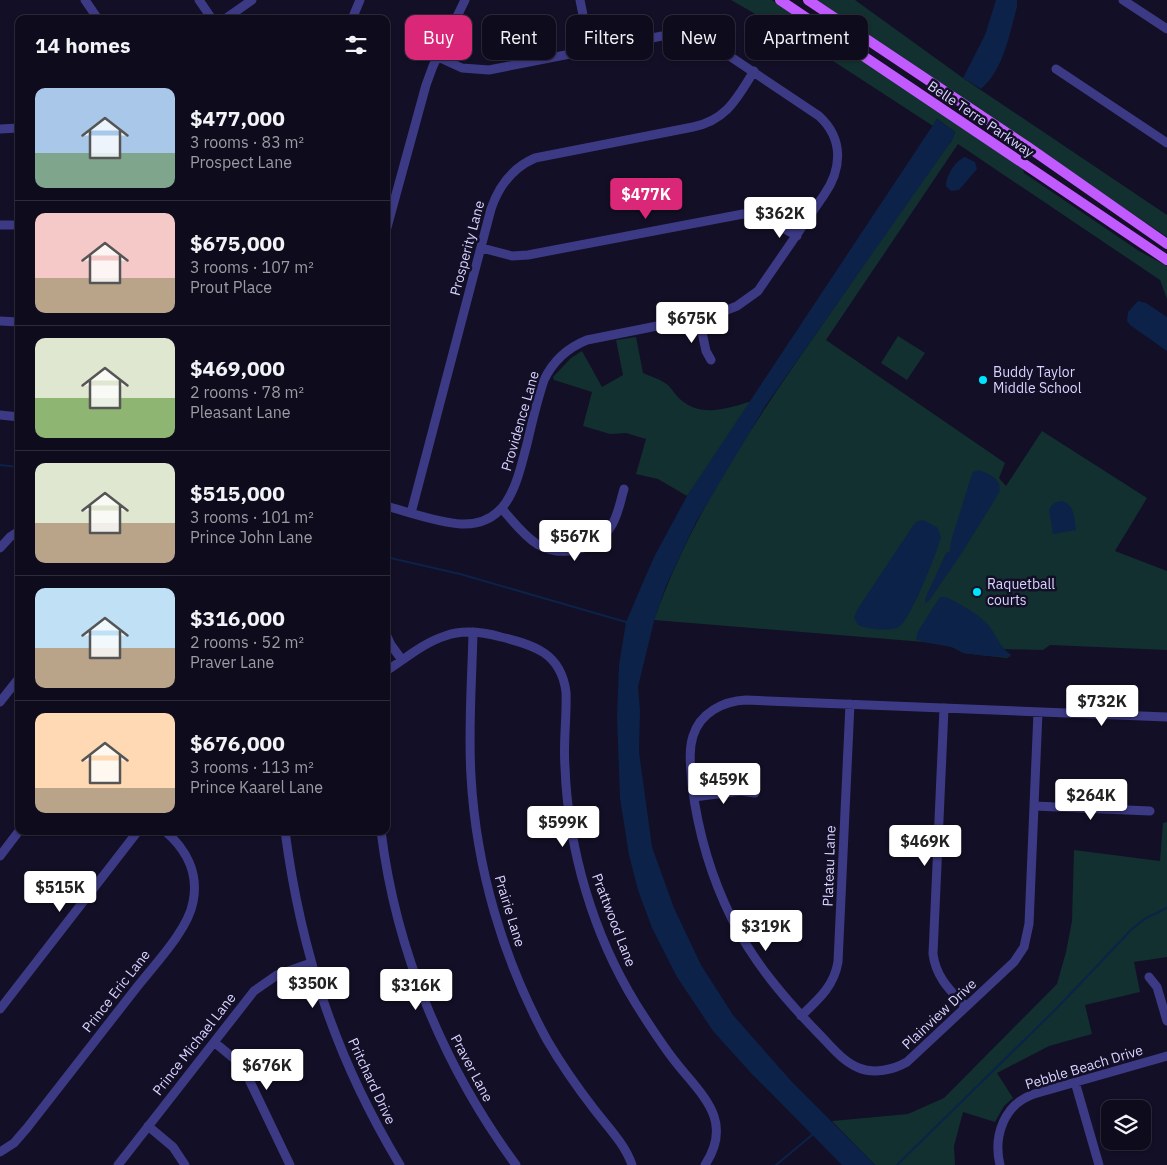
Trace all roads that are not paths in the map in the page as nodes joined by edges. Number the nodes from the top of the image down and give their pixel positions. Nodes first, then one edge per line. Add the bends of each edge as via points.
1 (85, 0) edge
2 (199, 0) edge
3 (252, 0) edge
4 (360, 0) edge
5 (465, 0) edge
6 (580, 0) edge
7 (780, 0) edge
8 (808, 0) edge
9 (1123, 0) edge
10 (95, 15) edge
11 (209, 15) edge
12 (231, 15) edge
13 (354, 15) edge
14 (458, 15) edge
15 (583, 15) edge
16 (1167, 29) edge
17 (653, 38) edge
18 (566, 55) edge
19 (436, 60) edge
20 (446, 60) edge
21 (1056, 69) dead end
22 (754, 71) junction
23 (15, 128) edge
24 (0, 129) edge
25 (1167, 143) edge
26 (390, 209) edge
27 (0, 225) edge
28 (15, 225) edge
29 (797, 236) junction
30 (1167, 244) edge
31 (482, 248) junction
32 (1167, 260) edge
33 (699, 318) junction
34 (0, 321) edge
35 (15, 322) edge
36 (711, 360) dead end
37 (0, 415) edge
38 (15, 417) edge
39 (624, 489) dead end
40 (390, 507) edge
41 (502, 508) junction
42 (411, 513) junction
43 (15, 534) edge
44 (0, 548) edge
45 (473, 632) junction
46 (390, 643) edge
47 (402, 660) junction
48 (390, 668) edge
49 (15, 683) edge
50 (0, 702) edge
51 (850, 704) junction
52 (944, 708) junction
53 (1038, 712) junction
54 (1167, 717) edge
55 (755, 793) dead end
56 (694, 797) junction
57 (1034, 806) junction
58 (1150, 812) dead end
59 (16, 835) edge
60 (135, 835) edge
61 (169, 835) edge
62 (286, 835) edge
63 (383, 835) edge
64 (0, 856) edge
65 (311, 963) junction
66 (1149, 976) dead end
67 (966, 1007) junction
68 (0, 1009) edge
69 (801, 1016) junction
70 (1167, 1021) edge
71 (214, 1042) junction
72 (1167, 1058) edge
73 (1075, 1082) junction
74 (148, 1126) junction
75 (0, 1152) edge
76 (118, 1165) edge
77 (184, 1165) edge
78 (290, 1165) edge
79 (400, 1165) edge
80 (516, 1165) edge
81 (632, 1165) edge
82 (705, 1165) edge
83 (1000, 1165) edge
84 (1099, 1165) edge

1 - 10 street
2 - 11 street
3 - 12 street
4 - 13 street
5 - 14 street
6 - 15 street
7 - 32 main road, Belle Terre Parkway
8 - 30 main road, Belle Terre Parkway
9 - 16 street
17 - 22 street, Providence Lane via 685,36 714,44
18 - 20 street, Providence Lane via 484,71 462,68
19 - 26 street via 424,90
21 - 25 street
22 - 29 street, Providence Lane via 819,116 832,130 836,142 839,158 835,177
22 - 31 street, Prosperity Lane via 730,107 706,124 546,155 524,164 507,178 496,194
23 - 24 street
27 - 28 street
29 - 31 street via 764,216 743,214 528,255 512,256
29 - 33 street, Providence Lane via 752,297 724,312
31 - 42 street, Prosperity Lane
33 - 36 street
33 - 41 street, Providence Lane via 596,338 563,354 544,380 516,486
34 - 35 street
37 - 38 street
39 - 41 street via 616,517 606,533 591,544 574,550 557,551 541,546 525,534
40 - 42 street, Providence Lane
41 - 42 street, Providence Lane via 486,519 468,524
43 - 44 street
45 - 47 street, Prattwood Lane via 438,638
45 - 81 street, Prairie Lane via 472,790 482,860 495,915 520,982 547,1039 579,1089 623,1146
45 - 82 street, Prattwood Lane via 536,647 560,672 566,692 566,791 583,881 610,955 636,1004 674,1061 710,1104 716,1133 712,1153
46 - 47 street
47 - 48 street, Prattwood Lane
49 - 50 street
51 - 52 street, Plainview Drive
51 - 56 street, Plainview Drive via 735,700 719,706 705,716 694,735 690,760
51 - 69 street, Plateau Lane via 838,962 834,980
52 - 53 street, Plainview Drive
52 - 67 street via 933,954 940,977
53 - 54 street, Plainview Drive
53 - 57 street, Plainview Drive
55 - 56 street via 740,791
56 - 69 street, Plainview Drive via 707,856 732,919 764,971
57 - 58 street
57 - 67 street, Plainview Drive via 1026,943 1014,962
59 - 64 street
60 - 68 street
61 - 75 street, Prince Eric Lane via 182,847 192,871 194,896 188,918 27,1128 14,1143
62 - 65 street, Pritchard Drive via 292,881
63 - 80 street, Praver Lane via 393,896 421,993 456,1069
65 - 71 street, Prince Michael Lane via 263,983
65 - 79 street, Pritchard Drive via 346,1062
66 - 70 street via 1158,987
67 - 69 street, Plainview Drive via 910,1059 893,1068 876,1071 858,1068 843,1058
71 - 74 street, Prince Michael Lane
71 - 78 street via 238,1060 244,1069
72 - 73 street, Pebble Beach Drive
73 - 83 street, Pebble Beach Drive via 1029,1096 1011,1109 998,1136
73 - 84 street
74 - 76 street, Prince Michael Lane
74 - 77 street via 173,1147

